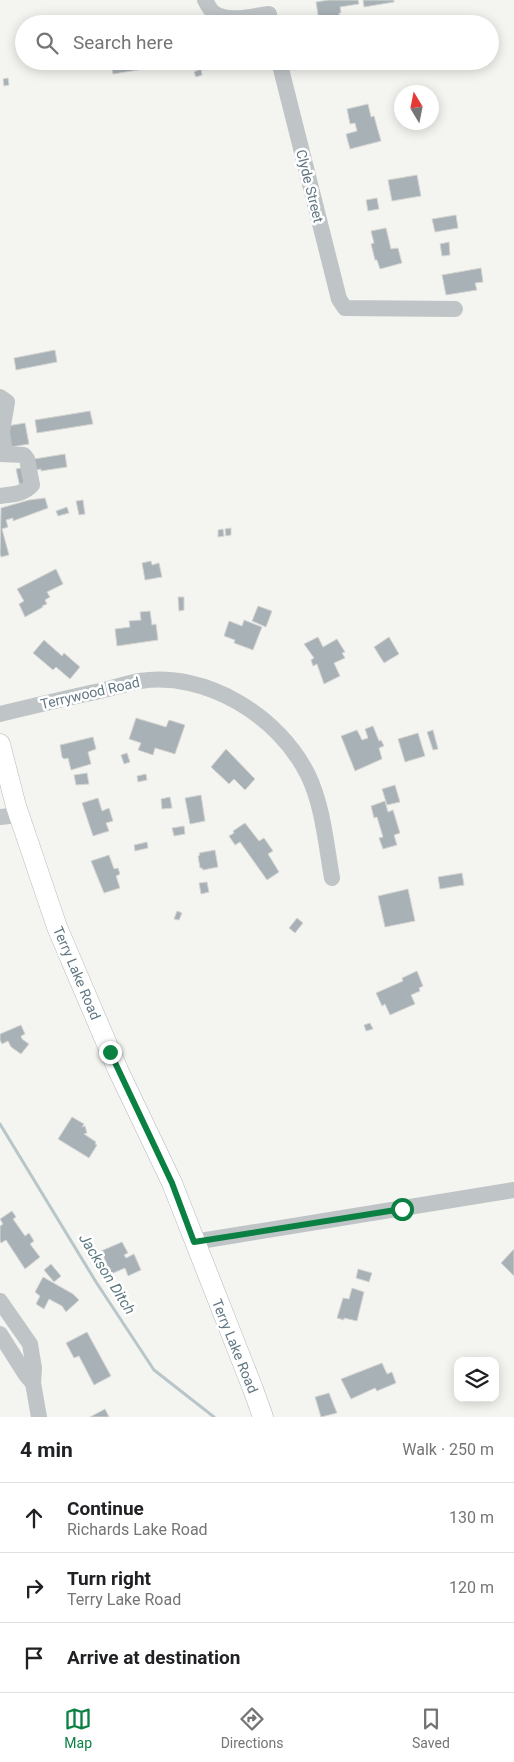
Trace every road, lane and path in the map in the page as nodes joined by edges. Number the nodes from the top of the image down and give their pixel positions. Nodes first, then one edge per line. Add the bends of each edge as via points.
1 (205, 0) edge
2 (269, 12) edge
3 (219, 15) edge
4 (254, 15) edge
5 (280, 70) edge
6 (455, 309) dead end
7 (0, 397) edge
8 (3, 453) edge
9 (0, 496) edge
10 (0, 714) edge
11 (0, 744) edge
12 (9, 816) edge
13 (332, 878) dead end
14 (514, 1190) edge
15 (194, 1242) junction
16 (0, 1301) edge
17 (0, 1334) edge
18 (33, 1383) junction
19 (39, 1417) edge
20 (263, 1417) edge

1 - 3 street via 212,12
2 - 4 street
5 - 6 street, Clyde Street via 339,299 345,308
7 - 8 street via 6,402
8 - 9 street via 24,455 32,485 27,491
10 - 13 street, Terrywood Road via 141,681 172,680 202,685 232,698 256,713 297,756 319,804
11 - 12 main road, Terry Lake Road
12 - 15 main road, Terry Lake Road via 118,1070 172,1183
14 - 15 street
15 - 20 main road, Terry Lake Road
16 - 18 street via 30,1344
17 - 18 street
18 - 19 street

